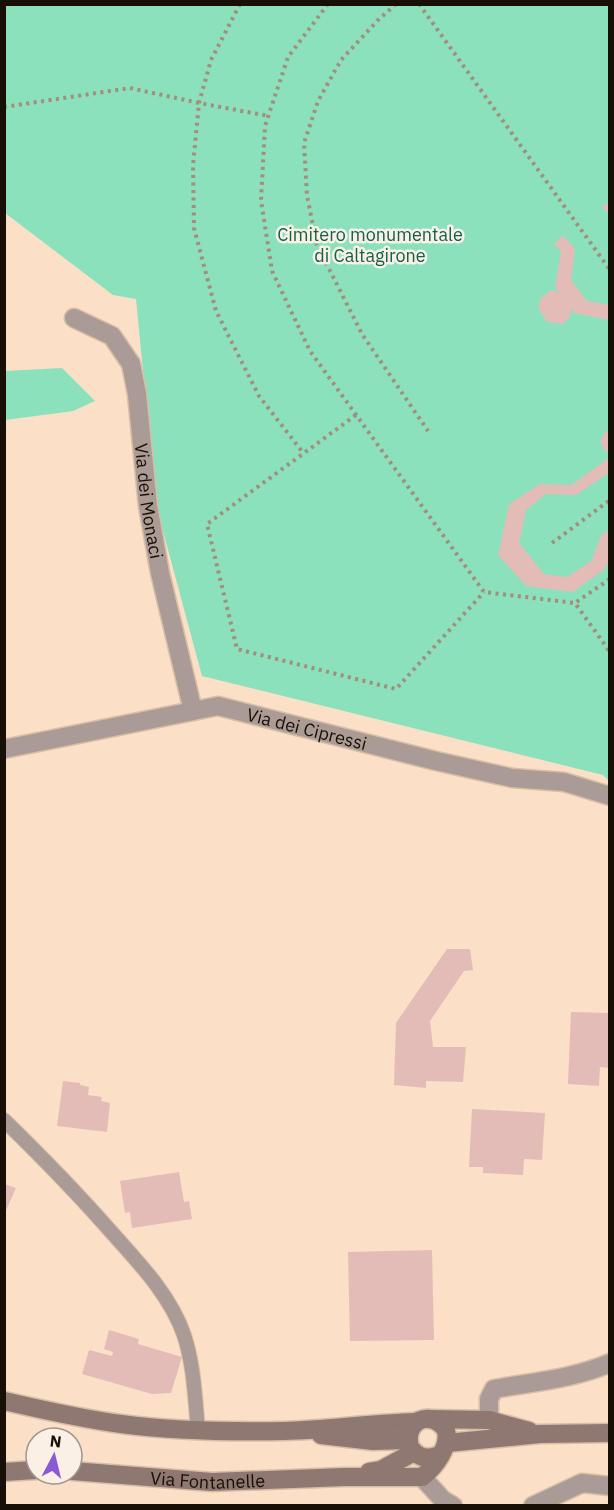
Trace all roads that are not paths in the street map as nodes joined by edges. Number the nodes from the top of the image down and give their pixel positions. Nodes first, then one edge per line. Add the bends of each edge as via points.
1 (74, 318) dead end
2 (193, 711) junction
3 (4, 749) edge
4 (609, 796) edge
5 (4, 1119) edge
6 (609, 1363) edge
7 (4, 1401) edge
8 (423, 1420) junction
9 (489, 1420) junction
10 (198, 1430) junction
11 (286, 1431) junction
12 (609, 1433) edge
13 (540, 1434) junction
14 (411, 1446) junction
15 (443, 1449) junction
16 (24, 1471) edge
17 (4, 1472) edge
18 (84, 1472) edge
19 (344, 1477) junction
20 (422, 1477) junction
21 (609, 1486) edge
22 (453, 1506) edge
23 (533, 1506) edge

1 - 2 street, Via dei Monaci via 112,336 131,364 148,506
2 - 3 street, Via dei Cipressi
2 - 4 street, Via dei Cipressi via 218,706 447,764 512,778 564,782
5 - 10 lane via 68,1183 162,1292 184,1334
6 - 9 street via 553,1379 494,1389 489,1399
7 - 10 main road via 121,1424
8 - 9 main road
8 - 11 main road
8 - 14 main road via 411,1427
8 - 15 main road via 436,1420 446,1430
9 - 13 main road
10 - 11 main road
11 - 14 main road
12 - 13 main road
13 - 15 main road
14 - 15 main road via 426,1458
14 - 19 main road via 402,1460 381,1470
15 - 20 main road
16 - 17 main road
18 - 19 main road, Via Fontanelle via 212,1482
19 - 20 main road
20 - 22 street
21 - 23 street via 582,1484

